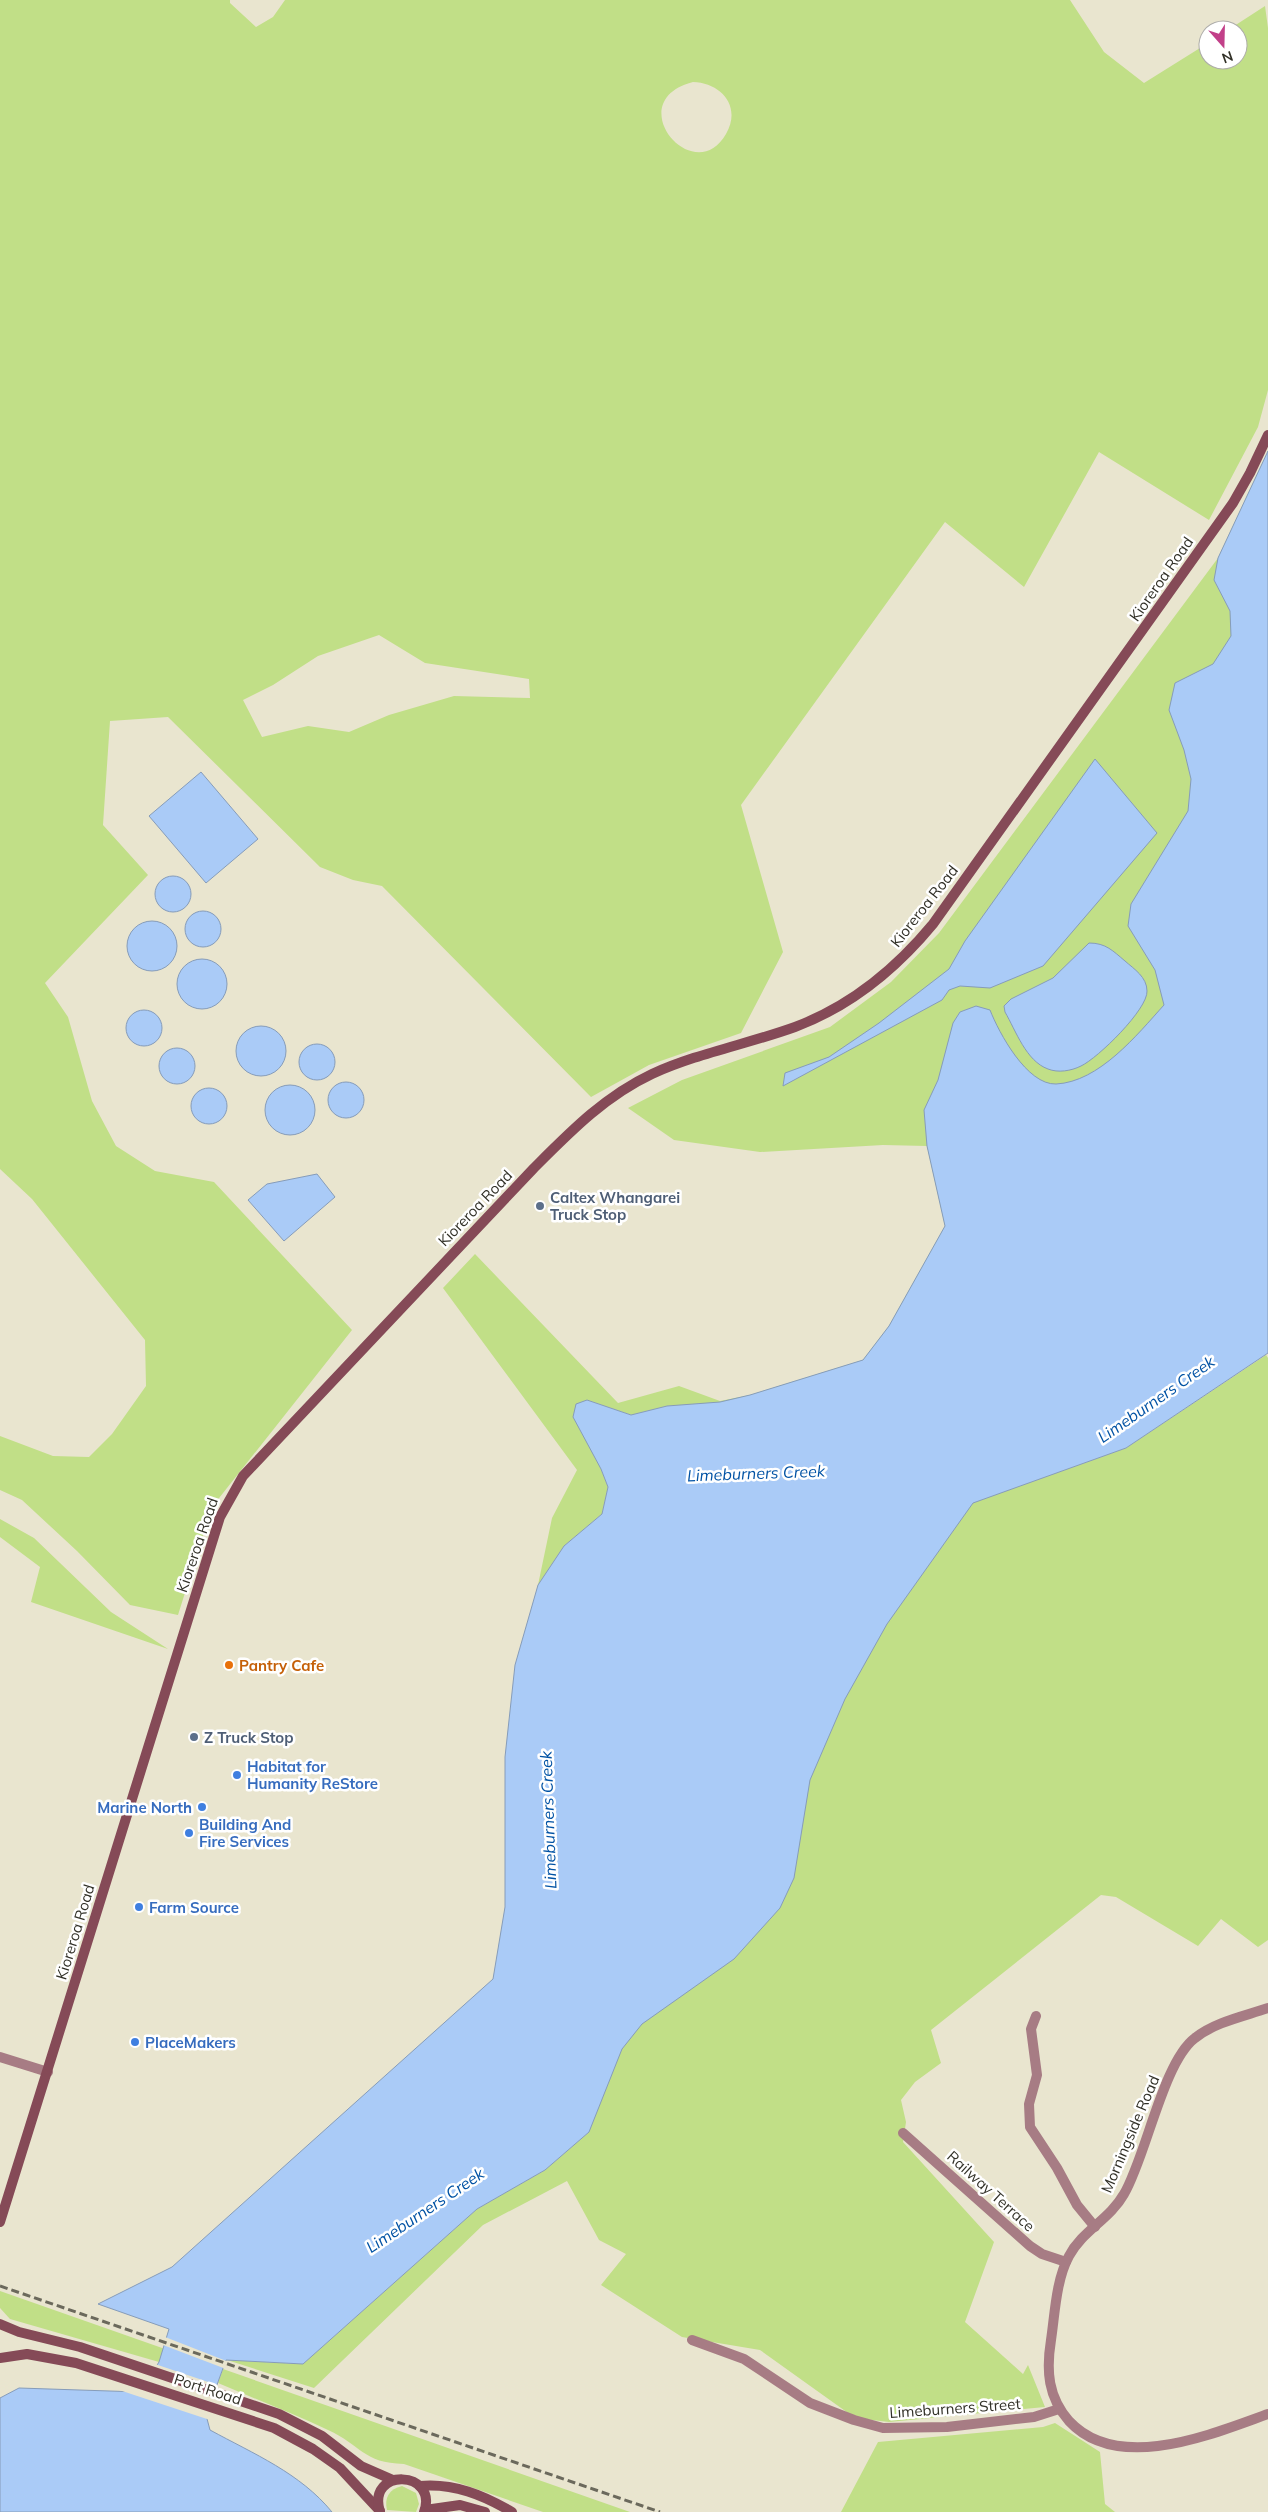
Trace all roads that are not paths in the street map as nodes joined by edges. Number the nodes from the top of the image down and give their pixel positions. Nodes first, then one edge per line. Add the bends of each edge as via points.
1 (1268, 435) edge
2 (1268, 2008) edge
3 (1036, 2016) dead end
4 (0, 2057) edge
5 (48, 2072) junction
6 (903, 2132) dead end
7 (0, 2222) edge
8 (1095, 2227) junction
9 (1066, 2262) junction
10 (0, 2324) edge
11 (692, 2340) dead end
12 (0, 2358) edge
13 (1059, 2409) junction
14 (1268, 2414) edge
15 (393, 2480) junction
16 (420, 2486) junction
17 (425, 2511) edge
18 (380, 2512) edge
19 (486, 2512) edge
20 (512, 2512) edge

1 - 5 main road, Kioreroa Road via 1232,503 933,924 906,956 868,988 823,1014 652,1074 618,1093 585,1118 243,1476 218,1525
2 - 8 street, Morningside Road via 1204,2032 1187,2046 1170,2075 1125,2193
3 - 8 street via 1031,2029 1037,2074 1029,2104 1030,2127
4 - 5 street
5 - 7 main road, Kioreroa Road
6 - 9 street, Railway Terrace via 1030,2246
8 - 9 street, Morningside Road via 1075,2247
9 - 13 street, Morningside Road via 1060,2280 1048,2363 1049,2382
10 - 15 main road, Port Road via 80,2347 279,2414 322,2436 361,2466
11 - 13 street, Limeburners Street via 744,2358 810,2403 883,2428 915,2429 1034,2417
12 - 18 main road, Port Road via 27,2354 76,2363 274,2428 340,2468
13 - 14 street, Morningside Road via 1087,2436 1119,2447 1184,2441
15 - 16 main road, Port Road via 405,2478
15 - 18 main road via 380,2493
16 - 17 main road via 426,2497
16 - 20 main road, Port Road via 461,2489 488,2498
17 - 19 main road via 460,2505

